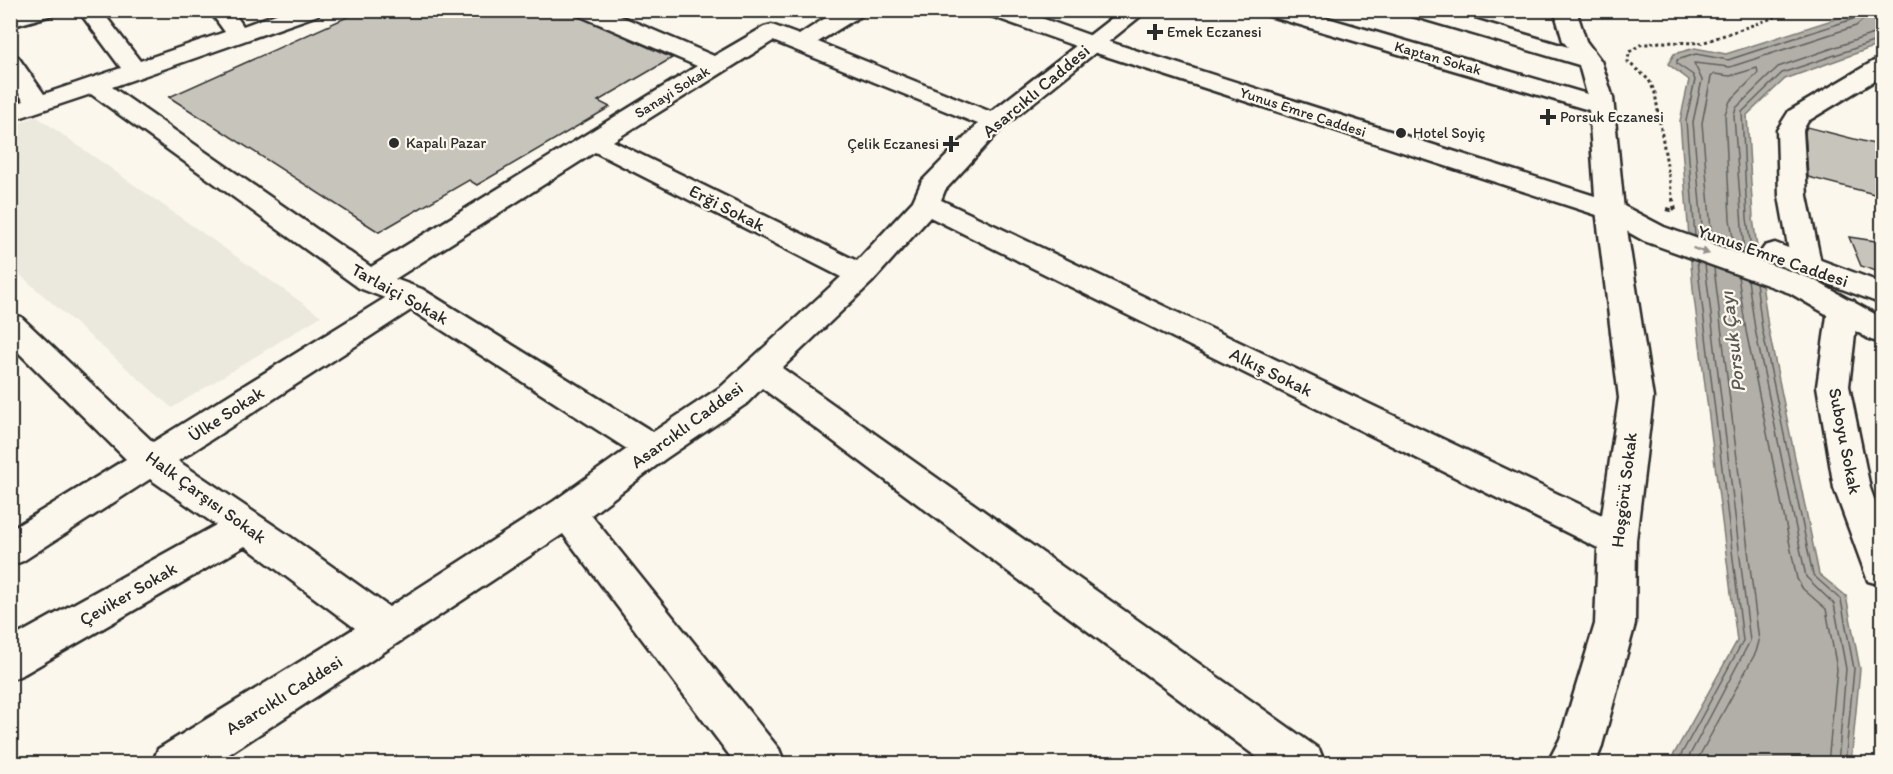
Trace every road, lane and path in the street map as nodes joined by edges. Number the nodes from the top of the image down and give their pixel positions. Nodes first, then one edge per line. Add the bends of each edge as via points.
1 (44, 10) edge
2 (89, 10) edge
3 (220, 10) edge
4 (310, 10) edge
5 (586, 10) edge
6 (854, 10) edge
7 (996, 10) edge
8 (1137, 10) edge
9 (1274, 10) edge
10 (1417, 10) edge
11 (1565, 10) edge
12 (1795, 10) edge
13 (10, 20) edge
14 (239, 36) junction
15 (801, 44) junction
16 (1092, 44) junction
17 (1589, 61) junction
18 (10, 62) edge
19 (716, 65) junction
20 (1882, 66) edge
21 (136, 72) junction
22 (95, 86) junction
23 (39, 105) junction
24 (1602, 106) junction
25 (10, 114) edge
26 (994, 122) junction
27 (593, 141) junction
28 (926, 204) junction
29 (1664, 208) dead end
30 (1610, 210) junction
31 (1803, 274) junction
32 (861, 275) junction
33 (370, 281) junction
34 (411, 296) junction
35 (1869, 297) edge
36 (10, 325) edge
37 (1882, 332) edge
38 (760, 369) junction
39 (653, 449) junction
40 (152, 462) junction
41 (567, 512) junction
42 (245, 527) junction
43 (1617, 540) junction
44 (10, 550) edge
45 (1882, 568) edge
46 (388, 629) junction
47 (10, 661) edge
48 (174, 764) edge
49 (763, 764) edge
50 (1303, 764) edge
51 (1569, 764) edge

1 - 13 street
2 - 21 street
3 - 14 street
4 - 14 street
5 - 19 street
6 - 15 street
7 - 16 street, Yunus Emre Caddesi
8 - 16 street, Asarcıklı Caddesi
9 - 24 street, Kaptan Sokak
10 - 17 street
11 - 17 street, Hoşgörü Sokak via 1575,41
12 - 29 path via 1702,43 1640,45 1629,52 1628,62 1649,81 1655,93 1675,211
14 - 21 street
15 - 19 street, Sanayi Sokak via 772,32
15 - 26 street, Sanayi Sokak
16 - 26 street, Asarcıklı Caddesi
16 - 30 street, Yunus Emre Caddesi
17 - 24 street, Hoşgörü Sokak
18 - 23 street
19 - 27 street, Sanayi Sokak
20 - 31 street via 1798,116 1790,130
21 - 22 street
22 - 23 street
22 - 33 street, Tarlaiçi Sokak
23 - 25 street
24 - 30 street, Hoşgörü Sokak
26 - 28 street, Asarcıklı Caddesi via 932,187
27 - 32 street, Erği Sokak
27 - 33 street, Sanayi Sokak
28 - 32 street, Asarcıklı Caddesi
28 - 43 street, Alkış Sokak
30 - 31 street, Yunus Emre Caddesi via 1654,234
30 - 43 street, Hoşgörü Sokak via 1636,398
31 - 35 street, Yunus Emre Caddesi
32 - 38 street, Asarcıklı Caddesi
33 - 34 street, Tarlaiçi Sokak
34 - 39 street, Tarlaiçi Sokak
34 - 40 street, Ülke Sokak
35 - 37 street, Yunus Emre Caddesi
35 - 45 street, Suboyu Sokak via 1833,386 1852,488
36 - 40 street, Halk Çarşısı Sokak
38 - 39 street, Asarcıklı Caddesi via 734,395
38 - 50 street
39 - 41 street, Asarcıklı Caddesi
40 - 42 street, Halk Çarşısı Sokak
40 - 44 street, Ülke Sokak
41 - 46 street, Asarcıklı Caddesi
41 - 49 street
42 - 46 street, Halk Çarşısı Sokak
42 - 47 street, Çeviker Sokak
43 - 51 street, Hoşgörü Sokak via 1615,624 1579,749
46 - 48 street, Asarcıklı Caddesi

